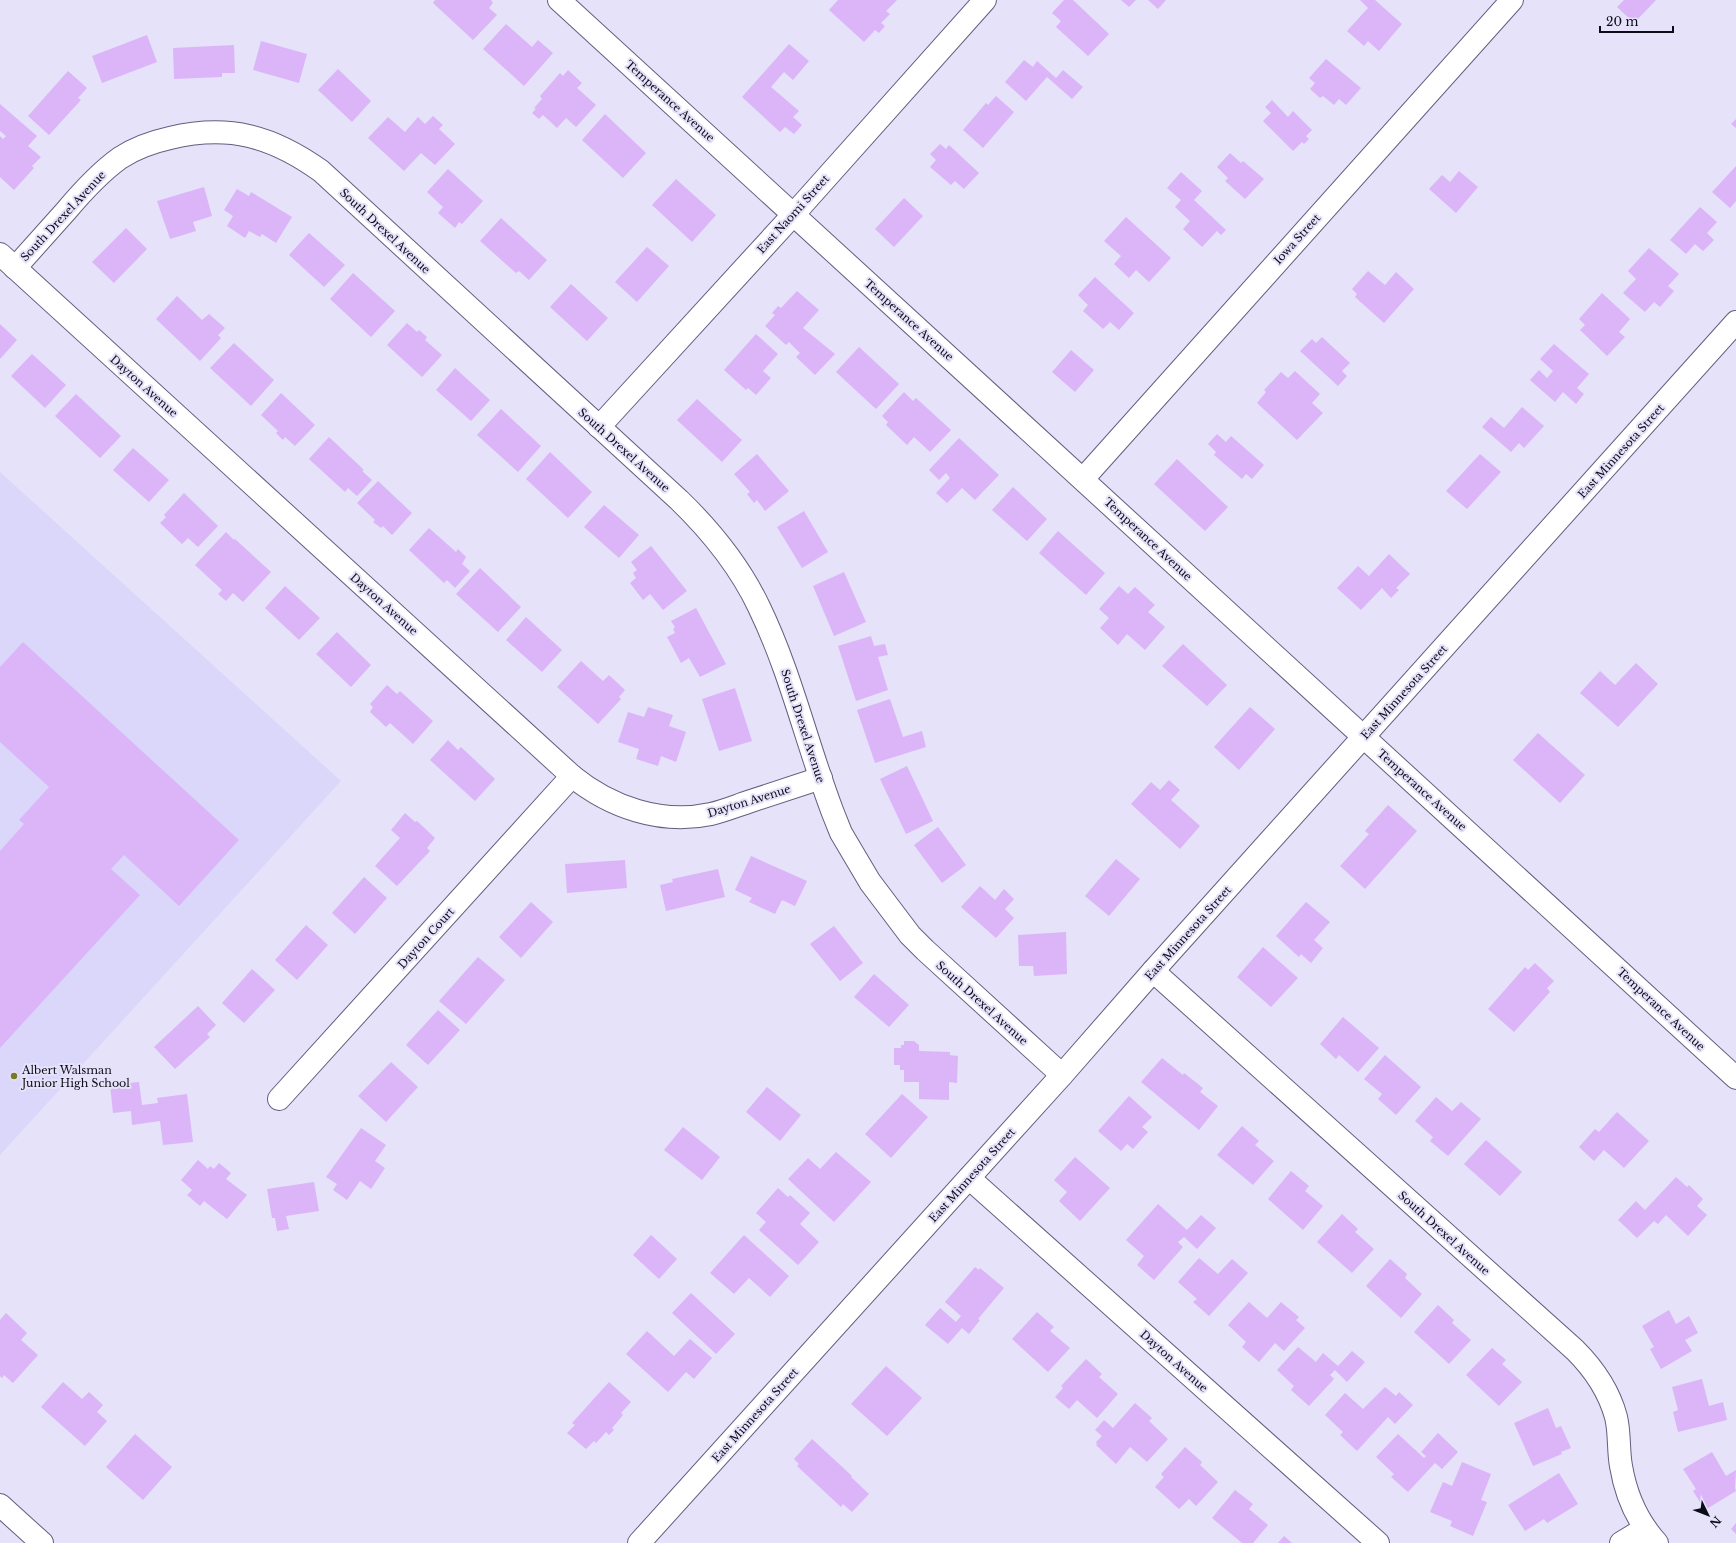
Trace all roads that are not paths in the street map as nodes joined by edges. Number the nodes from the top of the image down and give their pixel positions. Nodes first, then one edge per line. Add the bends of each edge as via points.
1 (559, 0) edge
2 (985, 0) edge
3 (1512, 0) edge
4 (793, 214) junction
5 (8, 261) edge
6 (1736, 322) edge
7 (599, 427) junction
8 (1083, 479) junction
9 (1363, 737) junction
10 (572, 776) junction
11 (821, 778) junction
12 (1153, 972) junction
13 (1062, 1075) junction
14 (1736, 1078) edge
15 (279, 1099) dead end
16 (969, 1178) junction
17 (0, 1505) edge
18 (1651, 1536) edge
19 (42, 1543) edge
20 (639, 1543) edge
21 (1378, 1543) edge
22 (1621, 1543) edge

1 - 4 street, Temperance Avenue
2 - 4 street, East Naomi Street
3 - 8 street, Iowa Street
4 - 7 street, East Naomi Street
4 - 8 street, Temperance Avenue
5 - 7 street, South Drexel Avenue via 120,158 145,145 183,134 232,132 247,135 290,151 321,171
5 - 10 street, Dayton Avenue
6 - 9 street, East Minnesota Street
7 - 11 street, South Drexel Avenue via 687,508 717,542 743,578 773,638
8 - 9 street, Temperance Avenue
9 - 12 street, East Minnesota Street
9 - 14 street, Temperance Avenue
10 - 11 street, Dayton Avenue via 600,796 621,806 653,814 688,817 711,814
10 - 15 street, Dayton Court
11 - 13 street, South Drexel Avenue via 841,833 870,882 896,918 925,950
12 - 13 street, East Minnesota Street
12 - 18 street, South Drexel Avenue via 1588,1364 1606,1391 1614,1409 1620,1439 1621,1467 1631,1504
13 - 16 street, East Minnesota Street
16 - 20 street, East Minnesota Street
16 - 21 street, Dayton Avenue
17 - 19 street
18 - 22 street

